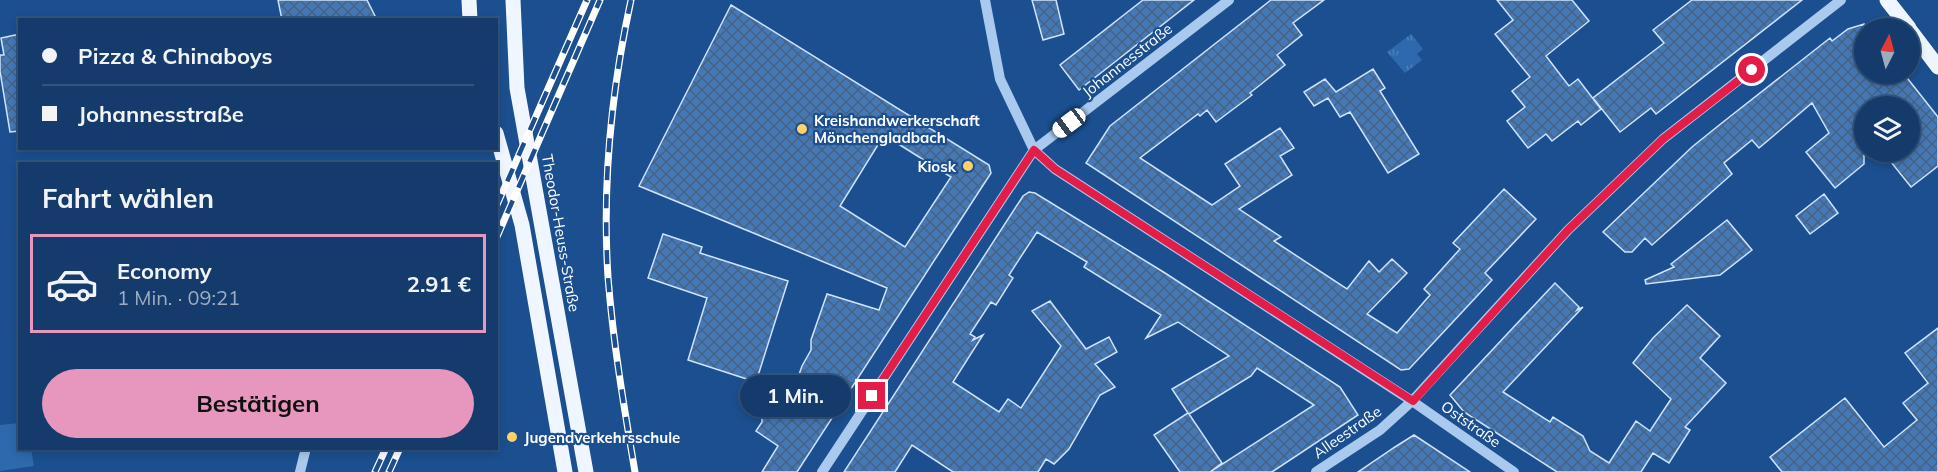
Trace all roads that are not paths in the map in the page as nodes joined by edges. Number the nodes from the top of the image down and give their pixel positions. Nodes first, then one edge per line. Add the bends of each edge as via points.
1 (469, 0) edge
2 (513, 0) edge
3 (985, 0) edge
4 (1229, 0) edge
5 (1841, 0) edge
6 (1887, 0) edge
7 (470, 18) edge
8 (1901, 18) edge
9 (1920, 43) edge
10 (1938, 67) edge
11 (498, 140) edge
12 (1034, 150) junction
13 (1413, 401) junction
14 (306, 450) edge
15 (300, 472) edge
16 (565, 472) edge
17 (586, 472) edge
18 (822, 472) edge
19 (1316, 472) edge
20 (1514, 472) edge

1 - 7 main road
2 - 17 main road, Theodor-Heuss-Straße via 517,88
3 - 12 street, Oststraße via 1000,79
4 - 12 street, Johannesstraße
5 - 13 street, Alleestraße via 1663,139 1568,230
6 - 8 main road
9 - 10 main road
11 - 16 main road via 522,225
12 - 13 street, Oststraße via 1055,169
12 - 18 street, Johannesstraße
13 - 19 street, Alleestraße via 1380,430
13 - 20 street, Oststraße
14 - 15 street

